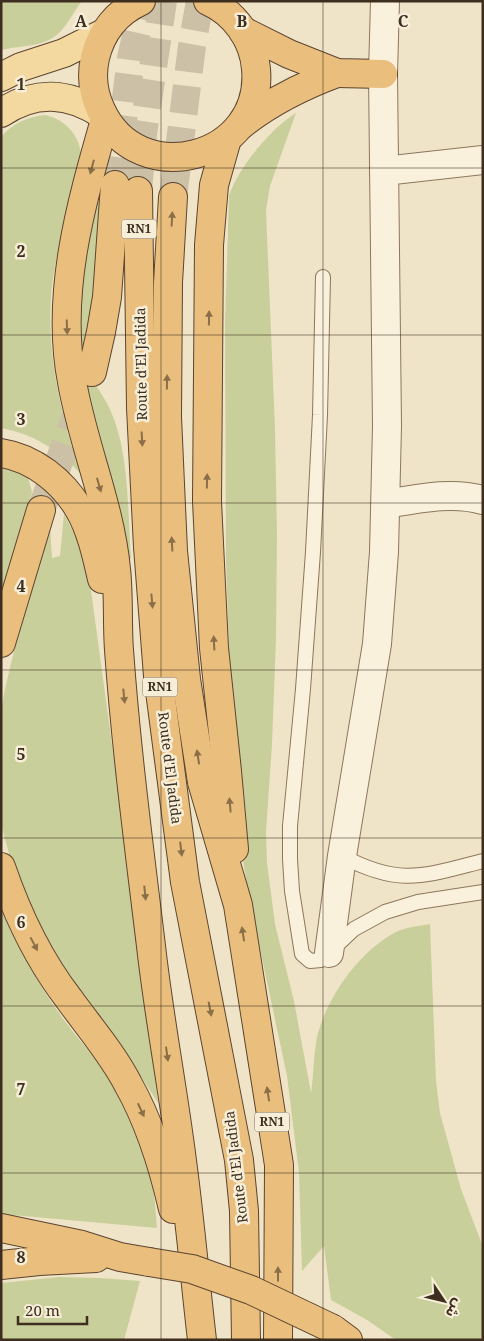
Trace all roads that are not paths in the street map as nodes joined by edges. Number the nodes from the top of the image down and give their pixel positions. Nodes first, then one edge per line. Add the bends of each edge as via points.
1 (141, 1) edge
2 (208, 1) edge
3 (385, 1) edge
4 (115, 17) edge
5 (241, 20) edge
6 (337, 73) junction
7 (383, 74) junction
8 (1, 77) edge
9 (1, 113) edge
10 (104, 117) junction
11 (233, 132) junction
12 (483, 160) edge
13 (384, 171) junction
14 (173, 197) tunnel mouth
15 (323, 277) dead end
16 (92, 372) tunnel mouth
17 (1, 453) edge
18 (483, 500) edge
19 (386, 504) junction
20 (41, 510) tunnel mouth
21 (1, 643) edge
22 (119, 648) junction
23 (342, 856) junction
24 (483, 861) edge
25 (1, 867) edge
26 (483, 892) edge
27 (238, 906) junction
28 (329, 953) junction
29 (1, 1228) edge
30 (120, 1258) junction
31 (1, 1264) edge
32 (341, 1334) edge
33 (202, 1340) edge
34 (246, 1340) edge
35 (278, 1340) edge

1 - 4 highway
2 - 5 highway
3 - 7 street
4 - 8 main road via 64,53
4 - 10 highway via 95,57 93,82
5 - 6 highway via 290,54
5 - 11 highway via 255,57 256,86 253,100
6 - 7 highway
6 - 11 highway via 276,100
7 - 13 street
9 - 10 main road via 25,100 52,96 79,101
10 - 11 highway via 130,144 162,157 196,154 213,148
10 -> 22 highway via 73,249 66,313 71,380 110,530 116,569
27 -> 11 highway via 214,648 207,501 209,245 214,185
12 - 13 street
13 - 19 street
27 -> 14 highway, Route d'El Jadida / RN1 via 202,782 186,679 173,551 166,416
15 - 28 lane via 313,552 290,859 302,954 316,962
16 -> 34 highway, Route d'El Jadida / RN1 via 127,188 158,676 185,882 238,1160 244,1210
17 - 22 highway via 27,460 46,472 80,510 95,549
18 - 19 street via 436,496
19 - 23 street via 377,644
20 - 21 highway
22 -> 33 highway via 151,950 183,1164
23 - 24 lane via 363,867 399,876 433,874
23 - 28 street
25 -> 33 highway via 38,951 68,999 109,1052 144,1114 167,1181 184,1272
26 - 28 lane via 418,902 384,912 354,929
35 -> 27 highway, Route d'El Jadida / RN1 via 279,1165
29 - 30 highway via 82,1245
30 - 31 highway
30 - 32 highway, bridge via 192,1269 297,1310

